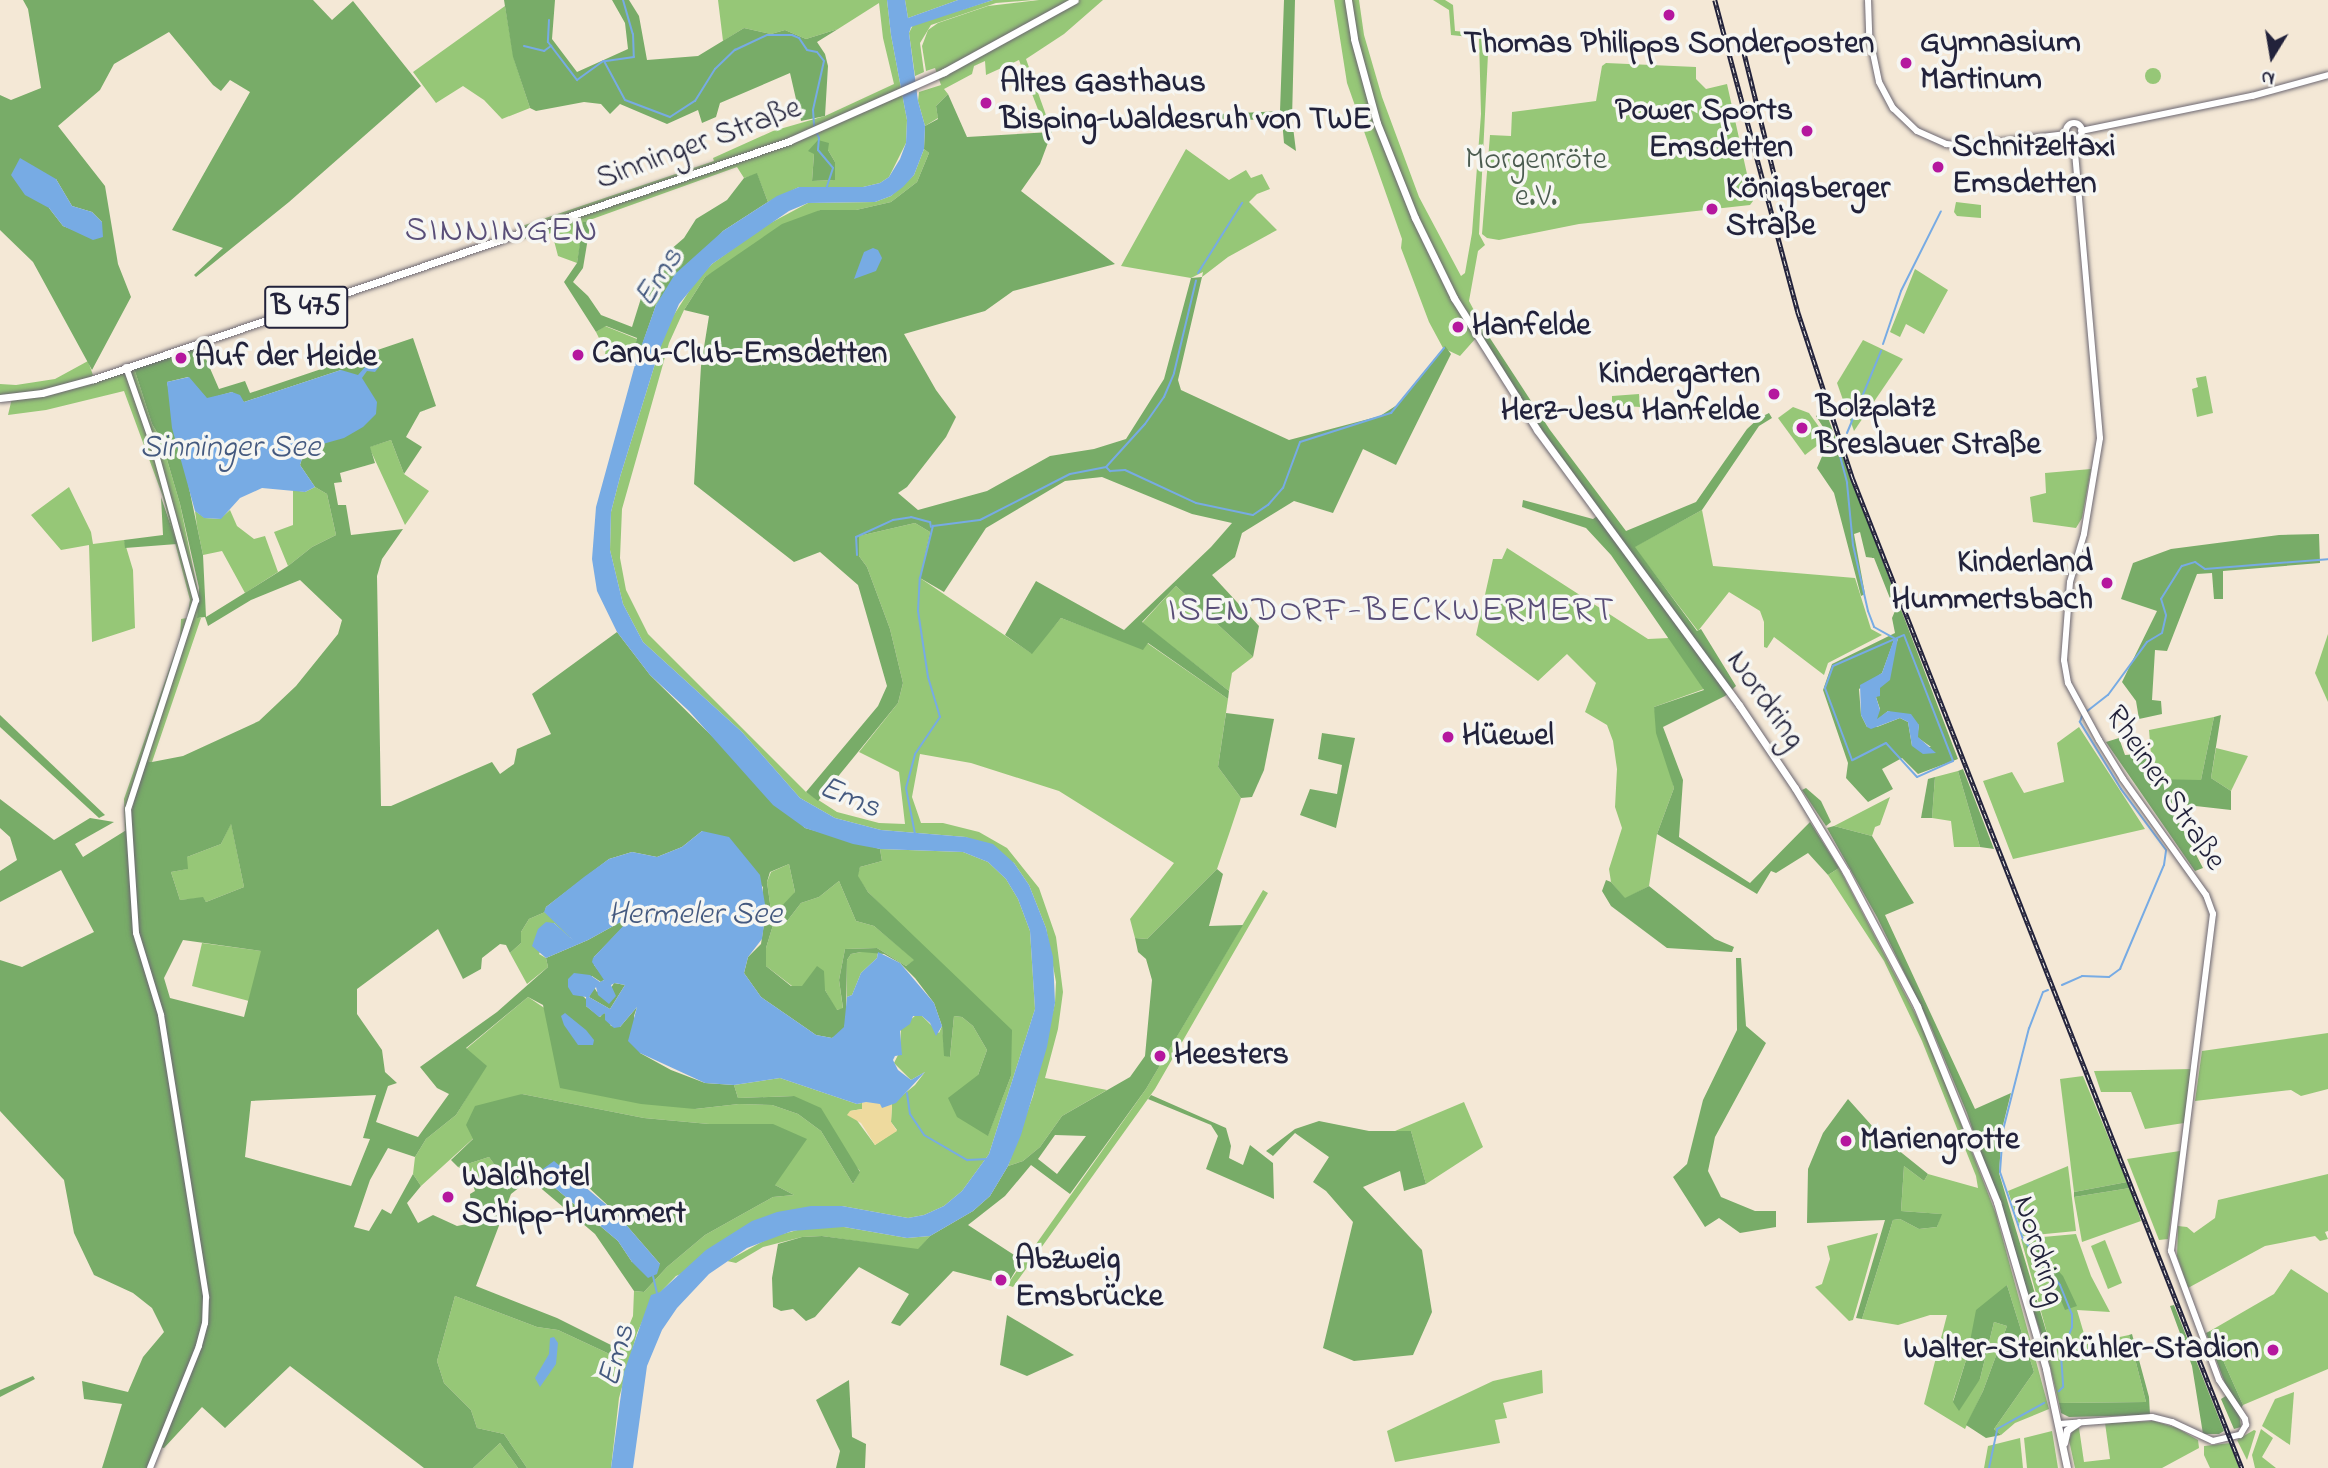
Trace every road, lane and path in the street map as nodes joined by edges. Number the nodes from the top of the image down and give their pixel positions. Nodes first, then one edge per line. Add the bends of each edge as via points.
1 (1075, 0) edge
2 (1348, 0) edge
3 (1868, 0) edge
4 (2328, 75) edge
5 (2081, 131) junction
6 (2066, 134) junction
7 (2074, 139) junction
8 (126, 367) junction
9 (0, 398) edge
10 (2079, 1422) junction
11 (2059, 1424) junction
12 (2064, 1447) junction
13 (150, 1468) edge
14 (2067, 1468) edge

1 - 8 main road, Sinninger Straße / B 475 via 944,72 805,134
2 - 11 main road, Nordring via 1377,123 1410,208 1476,336 1537,430 1739,705 1818,824 1911,993 1975,1142 2020,1275
3 - 6 street via 1869,34 1879,82 1893,108 1917,131 1946,144 1968,146
4 - 5 street via 2249,97
5 - 6 street via 2072,124
5 - 7 street
6 - 7 street
7 - 10 street, Rheiner Straße via 2101,422 2094,484 2070,582 2065,629 2068,683 2123,779 2206,895 2213,914 2171,1251 2219,1380 2246,1425 2240,1435 2208,1440 2152,1417
8 - 9 main road, B 475 via 60,389
8 - 13 street via 154,447 196,600 128,809 136,933 159,1005 206,1297 199,1346
10 - 11 street
10 - 12 main road via 2067,1430
11 - 12 main road, Nordring
12 - 14 main road, Nordring

